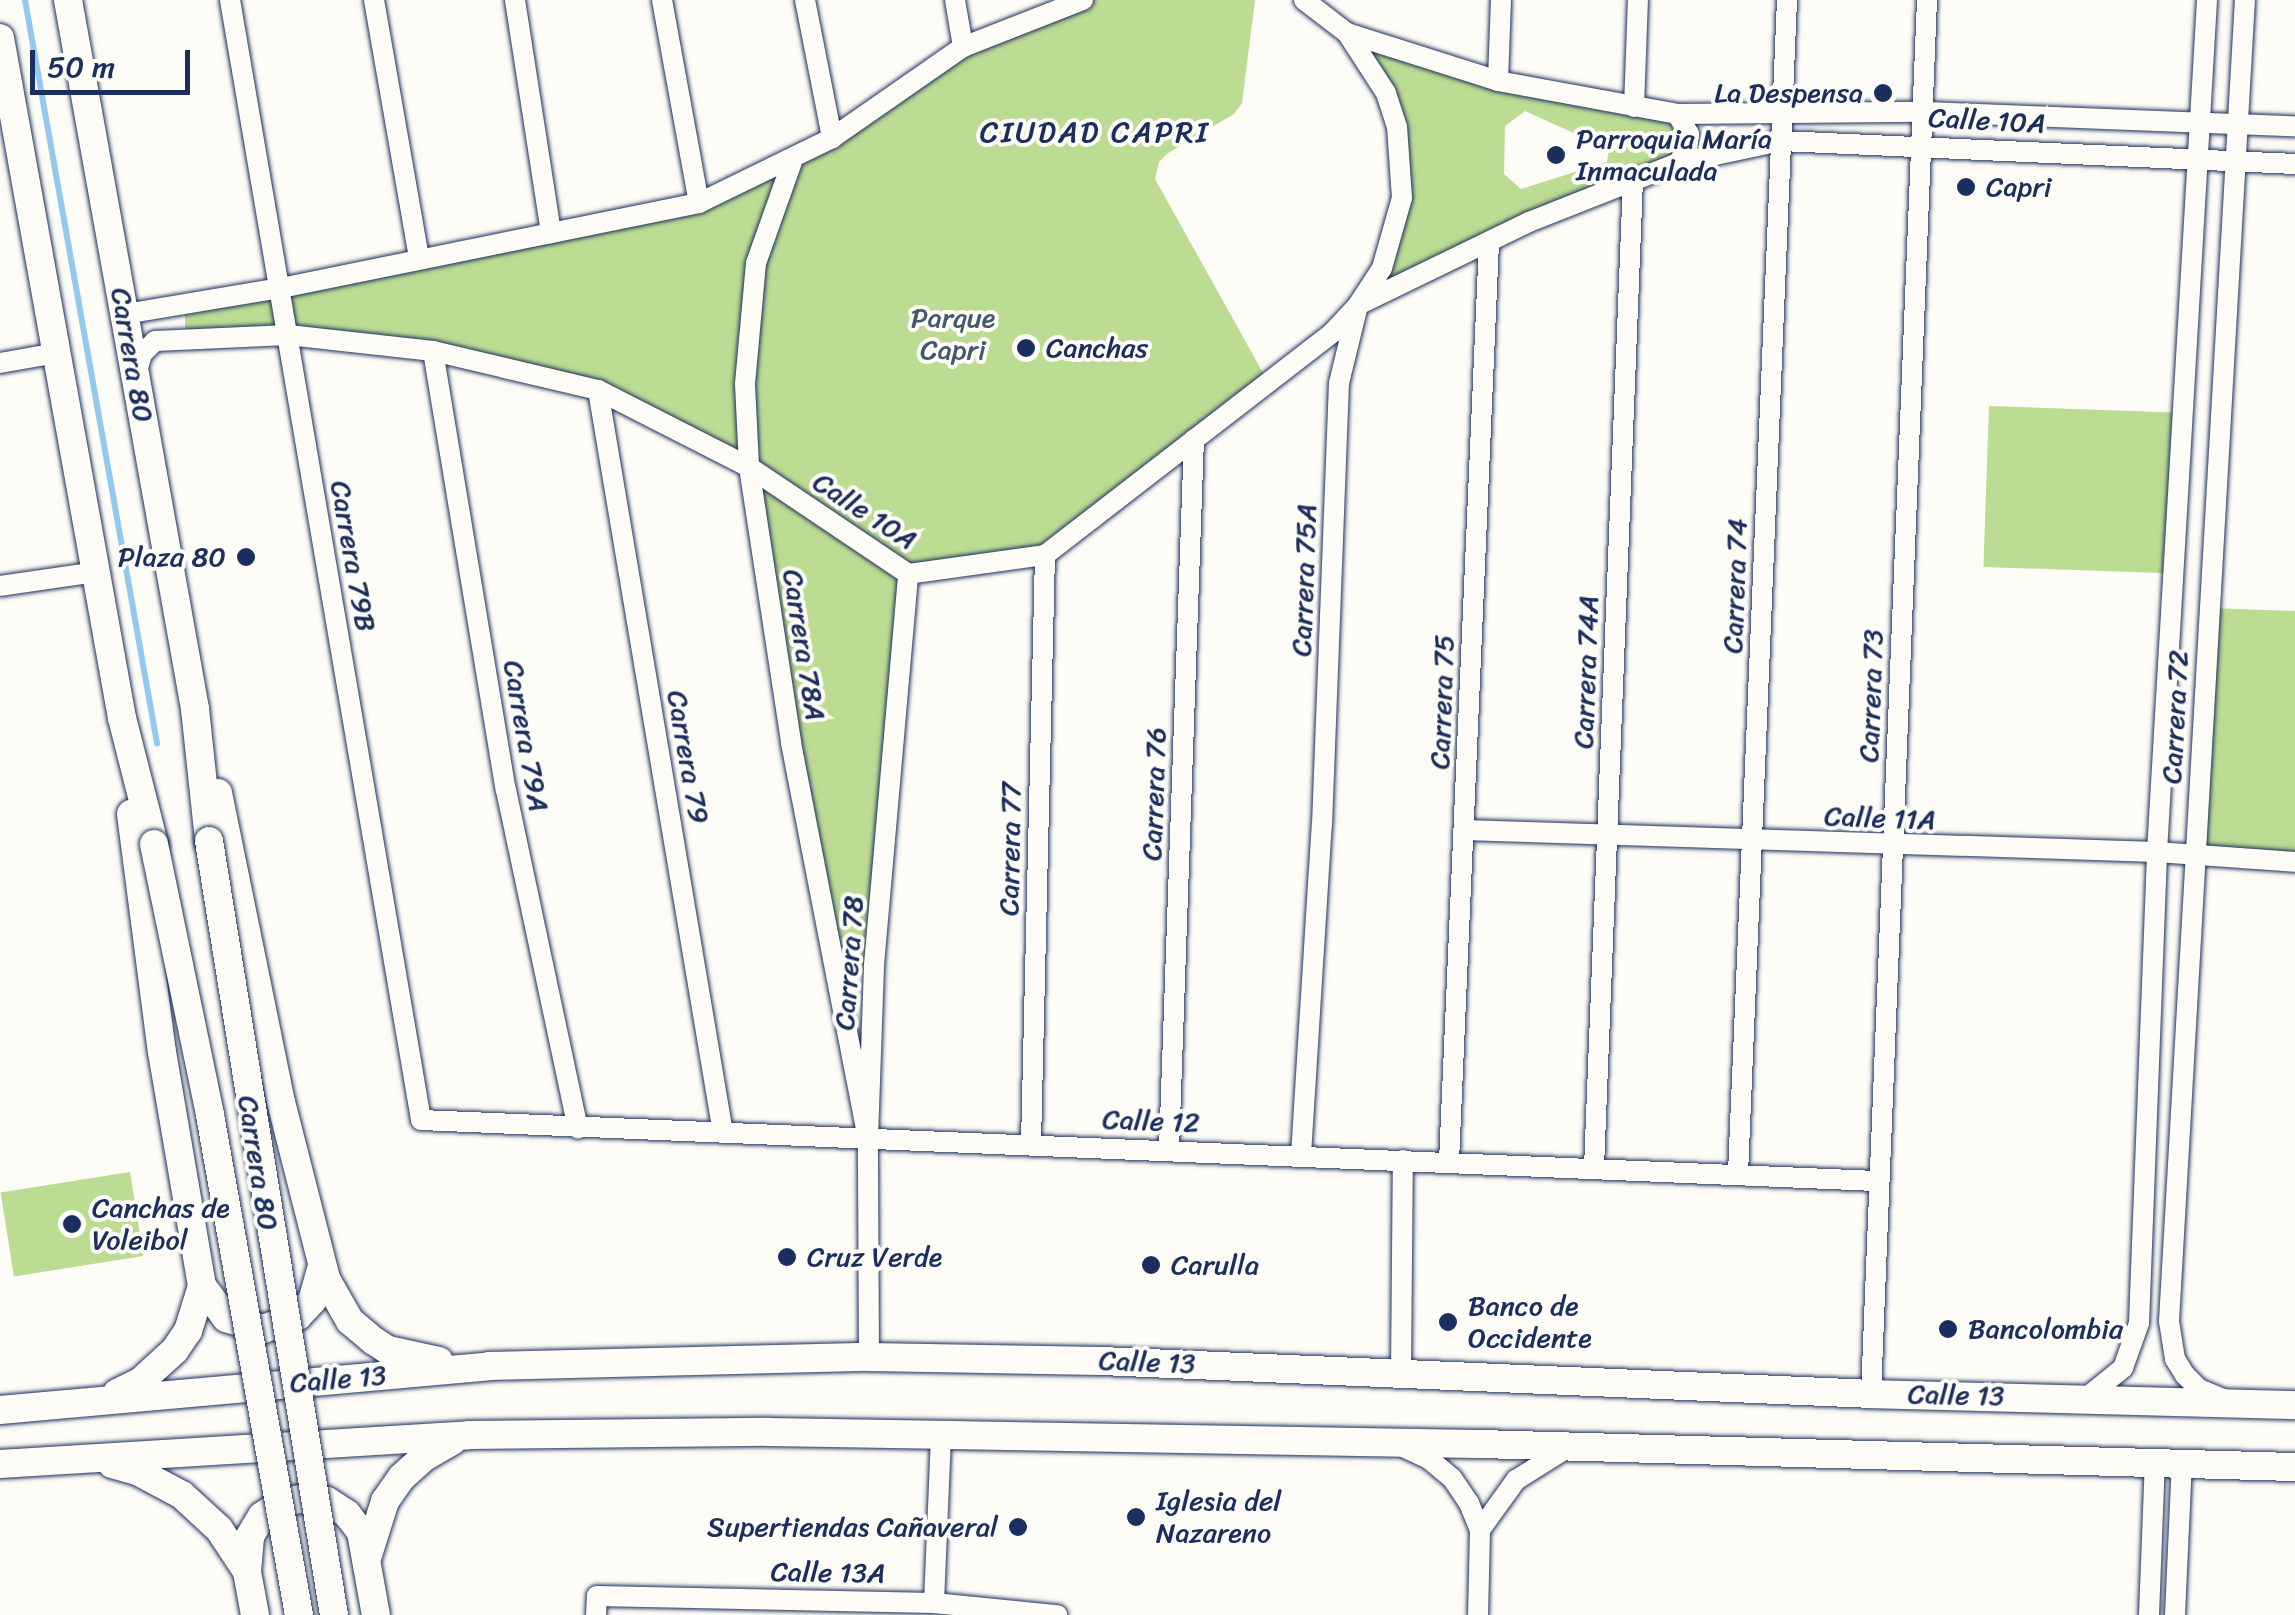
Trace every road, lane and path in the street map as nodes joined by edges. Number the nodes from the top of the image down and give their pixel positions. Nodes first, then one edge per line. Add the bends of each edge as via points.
1 (68, 0) edge
2 (230, 0) edge
3 (374, 0) edge
4 (515, 0) edge
5 (662, 0) edge
6 (805, 0) edge
7 (955, 0) edge
8 (1083, 0) edge
9 (1304, 0) edge
10 (1501, 0) edge
11 (1638, 0) edge
12 (1787, 0) edge
13 (1927, 0) edge
14 (2207, 0) edge
15 (2245, 0) edge
16 (1346, 33) junction
17 (0, 38) edge
18 (964, 47) junction
19 (1498, 82) junction
20 (1634, 107) junction
21 (1922, 112) junction
22 (1677, 114) junction
23 (1783, 114) junction
24 (2200, 122) junction
25 (2240, 124) junction
26 (2295, 126) edge
27 (8, 131) edge
28 (832, 138) junction
29 (1781, 140) junction
30 (1921, 145) junction
31 (2198, 159) junction
32 (2238, 161) junction
33 (792, 162) junction
34 (1678, 164) junction
35 (2295, 164) edge
36 (1633, 178) junction
37 (699, 203) junction
38 (552, 233) junction
39 (1489, 244) junction
40 (419, 258) junction
41 (282, 288) junction
42 (1358, 305) junction
43 (124, 310) junction
44 (288, 336) junction
45 (433, 352) junction
46 (57, 353) junction
47 (0, 363) edge
48 (136, 376) junction
49 (598, 390) junction
50 (1194, 439) junction
51 (749, 467) junction
52 (1045, 555) junction
53 (96, 572) junction
54 (908, 574) junction
55 (0, 586) edge
56 (196, 710) junction
57 (122, 718) junction
58 (1464, 830) junction
59 (1607, 836) junction
60 (1752, 841) junction
61 (1893, 846) junction
62 (2156, 852) junction
63 (2194, 857) junction
64 (2295, 862) edge
65 (421, 1120) joint
66 (578, 1128) junction
67 (723, 1133) junction
68 (868, 1138) junction
69 (1031, 1144) junction
70 (1169, 1150) junction
71 (1301, 1156) junction
72 (1403, 1160) junction
73 (1449, 1162) junction
74 (1594, 1168) junction
75 (1738, 1174) junction
76 (1879, 1181) junction
77 (322, 1264) junction
78 (202, 1286) junction
79 (869, 1356) junction
80 (489, 1366) junction
81 (1401, 1372) junction
82 (1870, 1394) junction
83 (2086, 1398) junction
84 (95, 1400) junction
85 (2235, 1402) junction
86 (2295, 1404) edge
87 (0, 1410) edge
88 (941, 1434) junction
89 (469, 1435) junction
90 (1390, 1443) junction
91 (1569, 1447) junction
92 (85, 1460) junction
93 (2168, 1462) junction
94 (0, 1464) edge
95 (2295, 1467) edge
96 (1480, 1530) junction
97 (368, 1554) junction
98 (246, 1572) junction
99 (934, 1603) junction
100 (597, 1606) edge
101 (255, 1615) edge
102 (299, 1615) edge
103 (334, 1615) edge
104 (376, 1615) edge
105 (1057, 1615) edge
106 (1478, 1615) edge
107 (2148, 1615) edge
108 (2175, 1615) edge

1 - 43 main road, Carrera 80
2 - 41 street, Carrera 79B
3 - 40 street
4 - 38 street
5 - 37 street
6 - 28 street
7 - 18 street
8 - 18 street
9 - 16 street, Calle 10A
10 - 19 street
11 - 20 street
12 - 23 street, Carrera 74
13 - 21 street, Carrera 73
14 - 24 street, Carrera 72
15 - 25 street, Carrera 72
16 - 19 street, Calle 10A
16 - 42 street, Carrera 75A via 1386,93 1403,163 1395,234
17 - 27 main road, Carrera 80
18 - 28 street
19 - 20 street, Calle 10A
20 - 22 street, Calle 10A
21 - 23 street, Calle 10A
21 - 24 street, Calle 10A
21 - 30 street, Carrera 73
22 - 23 street, Calle 10A
22 - 34 street via 1689,134
23 - 29 street, Carrera 74
24 - 25 street, Calle 10A
24 - 31 street, Carrera 72
25 - 26 street, Calle 10A
25 - 32 street, Carrera 72
27 - 46 main road, Carrera 80
28 - 33 street
29 - 30 street, Calle 10A
29 - 34 street, Calle 10A
29 - 60 street, Carrera 74
30 - 31 street, Calle 10A
30 - 61 street, Carrera 73
31 - 32 street, Calle 10A
31 - 62 street, Carrera 72
32 - 35 street, Calle 10A
32 - 63 street, Carrera 72
33 - 37 street
33 - 51 street, Carrera 78A via 754,279 745,384
34 - 36 street, Calle 10A
36 - 39 street, Calle 10A
36 - 59 street, Carrera 74A
37 - 38 street
38 - 40 street
39 - 42 street, Calle 10A
39 - 58 street, Carrera 75
40 - 41 street
41 - 43 street
41 - 44 street, Carrera 79B
42 - 50 street, Calle 10A via 1332,333
42 - 71 street, Carrera 75A via 1339,383
43 - 48 main road, Carrera 80
44 - 45 street, Calle 10A
44 - 48 street, Calle 10A via 155,342 142,354
44 - 65 street, Carrera 79B
45 - 49 street, Calle 10A
45 - 66 street, Carrera 79A via 506,790
46 - 47 street
46 - 53 main road, Carrera 80
48 - 56 main road, Carrera 80
49 - 51 street, Calle 10A
49 - 67 street, Carrera 79
50 - 52 street, Calle 10A
50 - 70 street, Carrera 76
51 - 54 street, Calle 10A
51 - 68 street, Carrera 78A via 794,762
52 - 54 street, Calle 10A
52 - 69 street, Carrera 77
53 - 55 street
53 - 57 main road, Carrera 80
54 - 68 street, Carrera 78 via 874,966
56 - 77 main road, Carrera 80
56 - 103 main road, Carrera 80, bridge via 208,841
57 - 78 main road, Carrera 80 via 162,1052
57 - 102 main road, Carrera 80, bridge via 210,1115
58 - 59 street, Calle 11A
58 - 73 street, Carrera 75
59 - 60 street, Calle 11A
59 - 74 street, Carrera 74A
60 - 61 street, Calle 11A
60 - 75 street, Carrera 74
61 - 62 street, Calle 11A
61 - 76 street, Carrera 73
62 - 63 street, Calle 11A
62 - 83 street, Carrera 72 via 2138,1323 2123,1368
63 - 64 street, Calle 11A
63 - 85 street, Carrera 72 via 2170,1340 2175,1359 2199,1389
65 - 66 street, Calle 12
66 - 67 street, Calle 12
67 - 68 street, Calle 12
68 - 69 street, Calle 12
68 - 79 street, Carrera 78
69 - 70 street, Calle 12
70 - 71 street, Calle 12
71 - 72 street, Calle 12
72 - 73 street, Calle 12
72 - 81 street
73 - 74 street, Calle 12
74 - 75 street, Calle 12
75 - 76 street, Calle 12
76 - 82 street, Carrera 73
77 - 78 main road via 312,1301 282,1325 263,1329 226,1318
77 - 80 main road, Carrera 80 via 350,1321 388,1350
78 - 84 main road via 188,1330 159,1367
79 - 80 main road, Calle 13
79 - 81 main road, Calle 13
80 - 84 main road, Calle 13
81 - 82 main road, Calle 13
82 - 83 main road, Calle 13
83 - 85 main road, Calle 13
84 - 87 main road, Calle 13
85 - 86 main road, Calle 13
88 - 89 main road
88 - 90 main road
88 - 99 street
89 - 92 main road
89 - 97 main road via 434,1451 402,1477 385,1501
90 - 91 main road
90 - 96 street via 1429,1459 1452,1478
91 - 93 main road
91 - 96 street via 1516,1480
92 - 94 main road
92 - 98 main road via 137,1471 182,1494 220,1529
93 - 95 main road
93 - 107 street
93 - 108 street
96 - 106 street
97 - 98 main road via 347,1514 327,1501 304,1498 262,1516 250,1536
97 - 104 main road
98 - 101 main road
99 - 100 street, Calle 13A
99 - 105 street, Calle 13A

